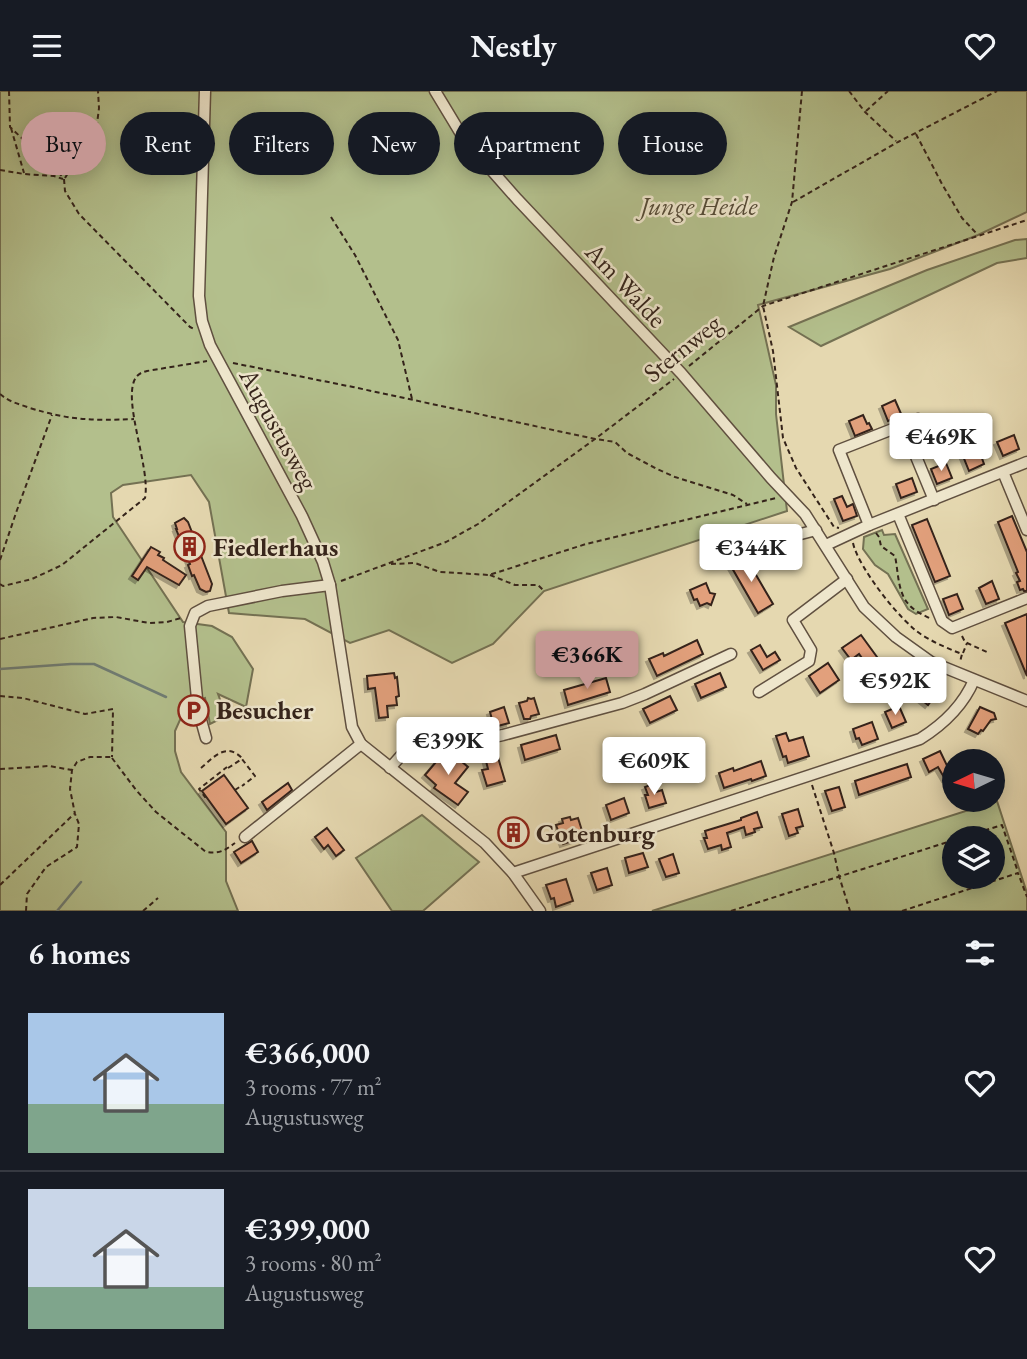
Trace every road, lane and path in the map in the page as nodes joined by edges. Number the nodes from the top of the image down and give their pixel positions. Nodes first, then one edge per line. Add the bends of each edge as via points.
1 (9, 91) edge
2 (98, 91) edge
3 (205, 91) edge
4 (435, 91) edge
5 (802, 91) edge
6 (849, 91) edge
7 (888, 91) edge
8 (997, 91) edge
9 (865, 112) junction
10 (10, 127) junction
11 (915, 133) junction
12 (898, 142) junction
13 (21, 164) edge
14 (0, 170) edge
15 (21, 174) edge
16 (39, 175) edge
17 (64, 179) junction
18 (792, 202) junction
19 (331, 216) dead end
20 (1027, 220) edge
21 (978, 235) junction
22 (763, 306) junction
23 (204, 332) junction
24 (217, 361) junction
25 (681, 373) junction
26 (0, 394) edge
27 (412, 400) junction
28 (52, 415) junction
29 (135, 419) junction
30 (903, 425) junction
31 (595, 439) junction
32 (911, 446) junction
33 (1027, 462) edge
34 (1003, 472) junction
35 (786, 494) junction
36 (934, 500) junction
37 (747, 504) junction
38 (898, 513) junction
39 (869, 525) junction
40 (816, 530) junction
41 (1027, 530) edge
42 (851, 533) junction
43 (825, 545) junction
44 (713, 557) dead end
45 (0, 560) edge
46 (387, 564) junction
47 (489, 575) junction
48 (847, 579) junction
49 (0, 584) edge
50 (330, 586) junction
51 (544, 591) dead end
52 (1027, 598) edge
53 (195, 613) junction
54 (942, 621) junction
55 (961, 634) dead end
56 (0, 639) edge
57 (967, 643) junction
58 (989, 653) dead end
59 (732, 654) dead end
60 (962, 654) junction
61 (958, 666) dead end
62 (974, 680) junction
63 (759, 692) dead end
64 (0, 696) edge
65 (1027, 701) edge
66 (206, 738) dead end
67 (361, 744) junction
68 (112, 757) junction
69 (243, 759) junction
70 (201, 768) dead end
71 (390, 768) junction
72 (0, 769) edge
73 (72, 770) junction
74 (810, 775) junction
75 (235, 790) dead end
76 (206, 796) dead end
77 (75, 814) junction
78 (1005, 834) edge
79 (245, 837) joint
80 (942, 844) edge
81 (513, 873) junction
82 (1018, 873) junction
83 (839, 876) junction
84 (0, 885) edge
85 (1027, 897) edge
86 (158, 898) dead end
87 (26, 911) edge
88 (143, 911) edge
89 (540, 911) edge
90 (731, 911) edge
91 (850, 911) edge
92 (902, 911) edge

1 - 10 path
2 - 17 path via 97,124
3 - 23 street, Augustusweg via 199,296
4 - 25 street, Am Walde via 464,139
5 - 18 path
6 - 9 path
7 - 9 path
8 - 11 path
9 - 12 path
10 - 13 path
10 - 17 path
11 - 12 path
11 - 21 path via 955,207
12 - 18 path
14 - 15 path
16 - 17 path
17 - 23 path via 65,191 79,214 190,327
18 - 22 path
19 - 27 path via 398,340
20 - 21 path
21 - 22 path
22 - 25 path, Sternweg
22 - 42 path via 774,351 783,438 796,468 834,527
23 - 24 street, Augustusweg
24 - 27 path
24 - 29 path via 139,374 131,404
24 - 50 street, Augustusweg via 302,516
25 - 31 path, Sternweg
25 - 35 street, Am Walde
26 - 28 path
27 - 31 path
28 - 29 path
28 - 45 path
29 - 49 path via 145,498 62,565 32,579
30 - 32 street
30 - 32 street via 918,419 925,440
30 - 39 street via 839,450
31 - 37 path via 615,442 657,469
31 - 46 path, Sternweg via 478,524 446,542
32 - 36 street
33 - 34 street
34 - 36 street
34 - 41 street
35 - 37 path
35 - 40 street, Am Walde
36 - 38 street
37 - 47 path via 586,544
38 - 39 street
38 - 54 street
39 - 42 street
39 - 54 path via 881,546 895,556 897,578 908,603 935,622
40 - 43 street, Am Walde
40 - 44 street
42 - 43 street
42 - 60 path via 854,550 893,607 920,634
43 - 48 street, Am Walde
46 - 47 path via 415,563 440,572
46 - 50 path, Sternweg
47 - 51 path via 515,585 538,585
48 - 62 street, Am Walde via 864,607 896,637 931,662
48 - 63 street via 793,620 811,650 809,661
50 - 53 street via 282,591 208,606
50 - 67 street, Augustusweg via 352,727
52 - 54 street via 952,628
53 - 56 path via 149,623 93,618
53 - 66 street via 190,627 198,709
55 - 57 path
57 - 58 path
57 - 60 path
59 - 71 street via 645,694 503,735 414,741
60 - 61 path
62 - 65 street, Am Walde
62 - 74 street via 947,720 920,739
64 - 68 path via 85,714 113,709
67 - 71 street
67 - 79 street
68 - 73 path via 90,757 77,762
68 - 79 path via 156,812 206,852 222,852
69 - 70 path via 225,751
69 - 75 path via 255,776
69 - 76 path via 199,789
71 - 81 street via 485,843
72 - 73 path via 49,766
73 - 77 path
74 - 81 street
74 - 83 path
77 - 84 path
77 - 87 path via 77,847 46,867 27,894
78 - 82 path
80 - 83 path
81 - 89 street
82 - 85 path
82 - 92 path
83 - 90 path
83 - 91 path
86 - 88 path

